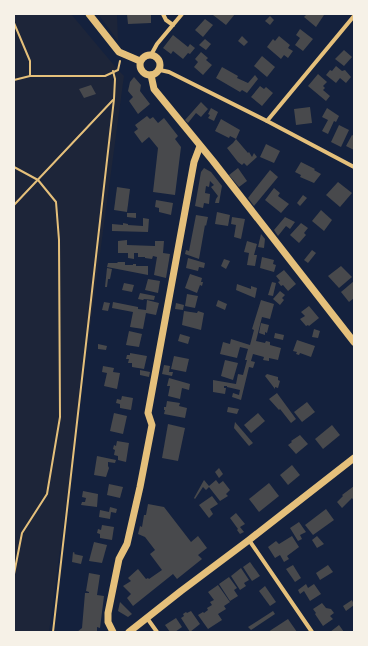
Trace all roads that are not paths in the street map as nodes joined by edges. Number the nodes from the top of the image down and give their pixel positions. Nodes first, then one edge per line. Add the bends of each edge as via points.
1 (89, 14) edge
2 (163, 14) edge
3 (182, 14) edge
4 (354, 16) edge
5 (173, 25) junction
6 (152, 54) junction
7 (140, 61) junction
8 (160, 70) junction
9 (151, 75) junction
10 (267, 121) junction
11 (200, 146) junction
12 (354, 167) edge
13 (354, 342) edge
14 (354, 458) edge
15 (249, 540) junction
16 (147, 618) junction
17 (113, 632) edge
18 (130, 632) edge
19 (157, 632) edge
20 (312, 632) edge

1 - 7 street via 119,52
2 - 5 street
3 - 5 street
4 - 10 street
5 - 6 street
6 - 7 street via 144,56
6 - 8 street via 160,61
7 - 9 street via 142,72
8 - 9 street
8 - 10 street via 169,72
9 - 11 street via 154,89
10 - 12 street
11 - 13 street
11 - 17 street via 194,162 148,412 152,425 140,487 108,613 108,622
14 - 15 street
15 - 16 street
15 - 20 street
16 - 18 street
16 - 19 street

